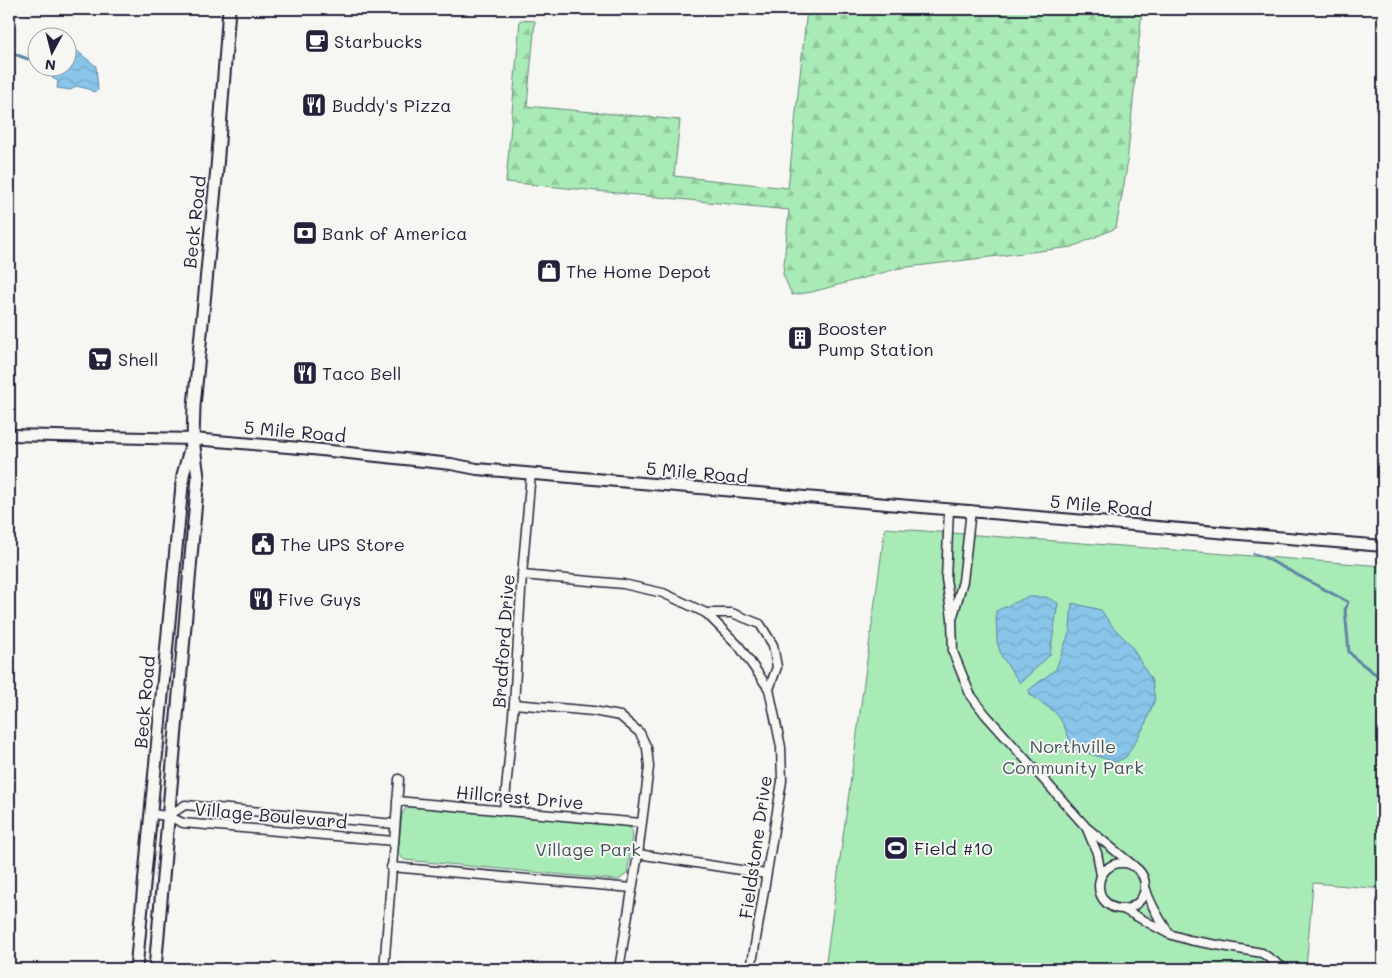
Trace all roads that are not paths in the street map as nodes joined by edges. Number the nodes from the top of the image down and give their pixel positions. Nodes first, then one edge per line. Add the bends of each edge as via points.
1 (229, 9) edge
2 (9, 435) edge
3 (193, 439) junction
4 (531, 473) junction
5 (950, 509) junction
6 (971, 510) junction
7 (1383, 546) edge
8 (522, 575) junction
9 (706, 613) junction
10 (952, 618) junction
11 (769, 689) junction
12 (514, 704) junction
13 (399, 779) dead end
14 (397, 801) junction
15 (504, 811) junction
16 (151, 814) junction
17 (168, 816) junction
18 (641, 823) junction
19 (395, 824) junction
20 (1086, 827) junction
21 (394, 841) junction
22 (638, 854) junction
23 (1134, 866) junction
24 (391, 867) junction
25 (766, 874) junction
26 (1101, 875) junction
27 (1145, 885) junction
28 (632, 888) junction
29 (1123, 909) junction
30 (1169, 934) junction
31 (384, 968) edge
32 (136, 969) edge
33 (155, 969) edge
34 (401, 969) edge
35 (619, 969) edge
36 (751, 969) edge
37 (1285, 969) edge

1 - 3 main road, Beck Road
2 - 3 street, 5 Mile Road
3 - 4 street, 5 Mile Road
3 - 16 main road, Beck Road via 183,474
3 - 17 main road, Beck Road via 198,477
4 - 5 street, 5 Mile Road
4 - 8 street, Bradford Drive
5 - 6 street, 5 Mile Road
5 - 10 street via 946,579
6 - 7 street, 5 Mile Road
6 - 10 street via 963,581
8 - 9 street, Fieldstone Drive via 623,584 663,593
8 - 12 street, Bradford Drive
9 - 11 street, Fieldstone Drive via 739,646
9 - 11 street via 732,612 760,624 773,646 777,667
10 - 20 street via 953,652 970,694
11 - 25 street, Fieldstone Drive via 776,716 782,781
12 - 15 street, Bradford Drive
12 - 18 street via 620,716 640,733 647,748 649,767
13 - 14 street
14 - 15 street, Hillcrest Drive
14 - 19 street
15 - 18 street, Hillcrest Drive
16 - 17 street
16 - 32 main road, Beck Road
17 - 19 street, Village Boulevard via 185,805
17 - 21 street, Village Boulevard via 183,823
17 - 33 main road, Beck Road
18 - 22 street
19 - 21 street
20 - 23 street
20 - 26 street via 1097,853
21 - 24 street
22 - 25 street
22 - 28 street
23 - 26 street via 1112,864
23 - 27 street via 1140,871
24 - 28 street
24 - 31 street
25 - 36 street, Fieldstone Drive
26 - 29 street via 1098,888 1104,901 1116,909
27 - 29 street via 1136,904
27 - 30 street via 1148,898
28 - 35 street
29 - 30 street
30 - 37 street via 1262,953
31 - 34 street

